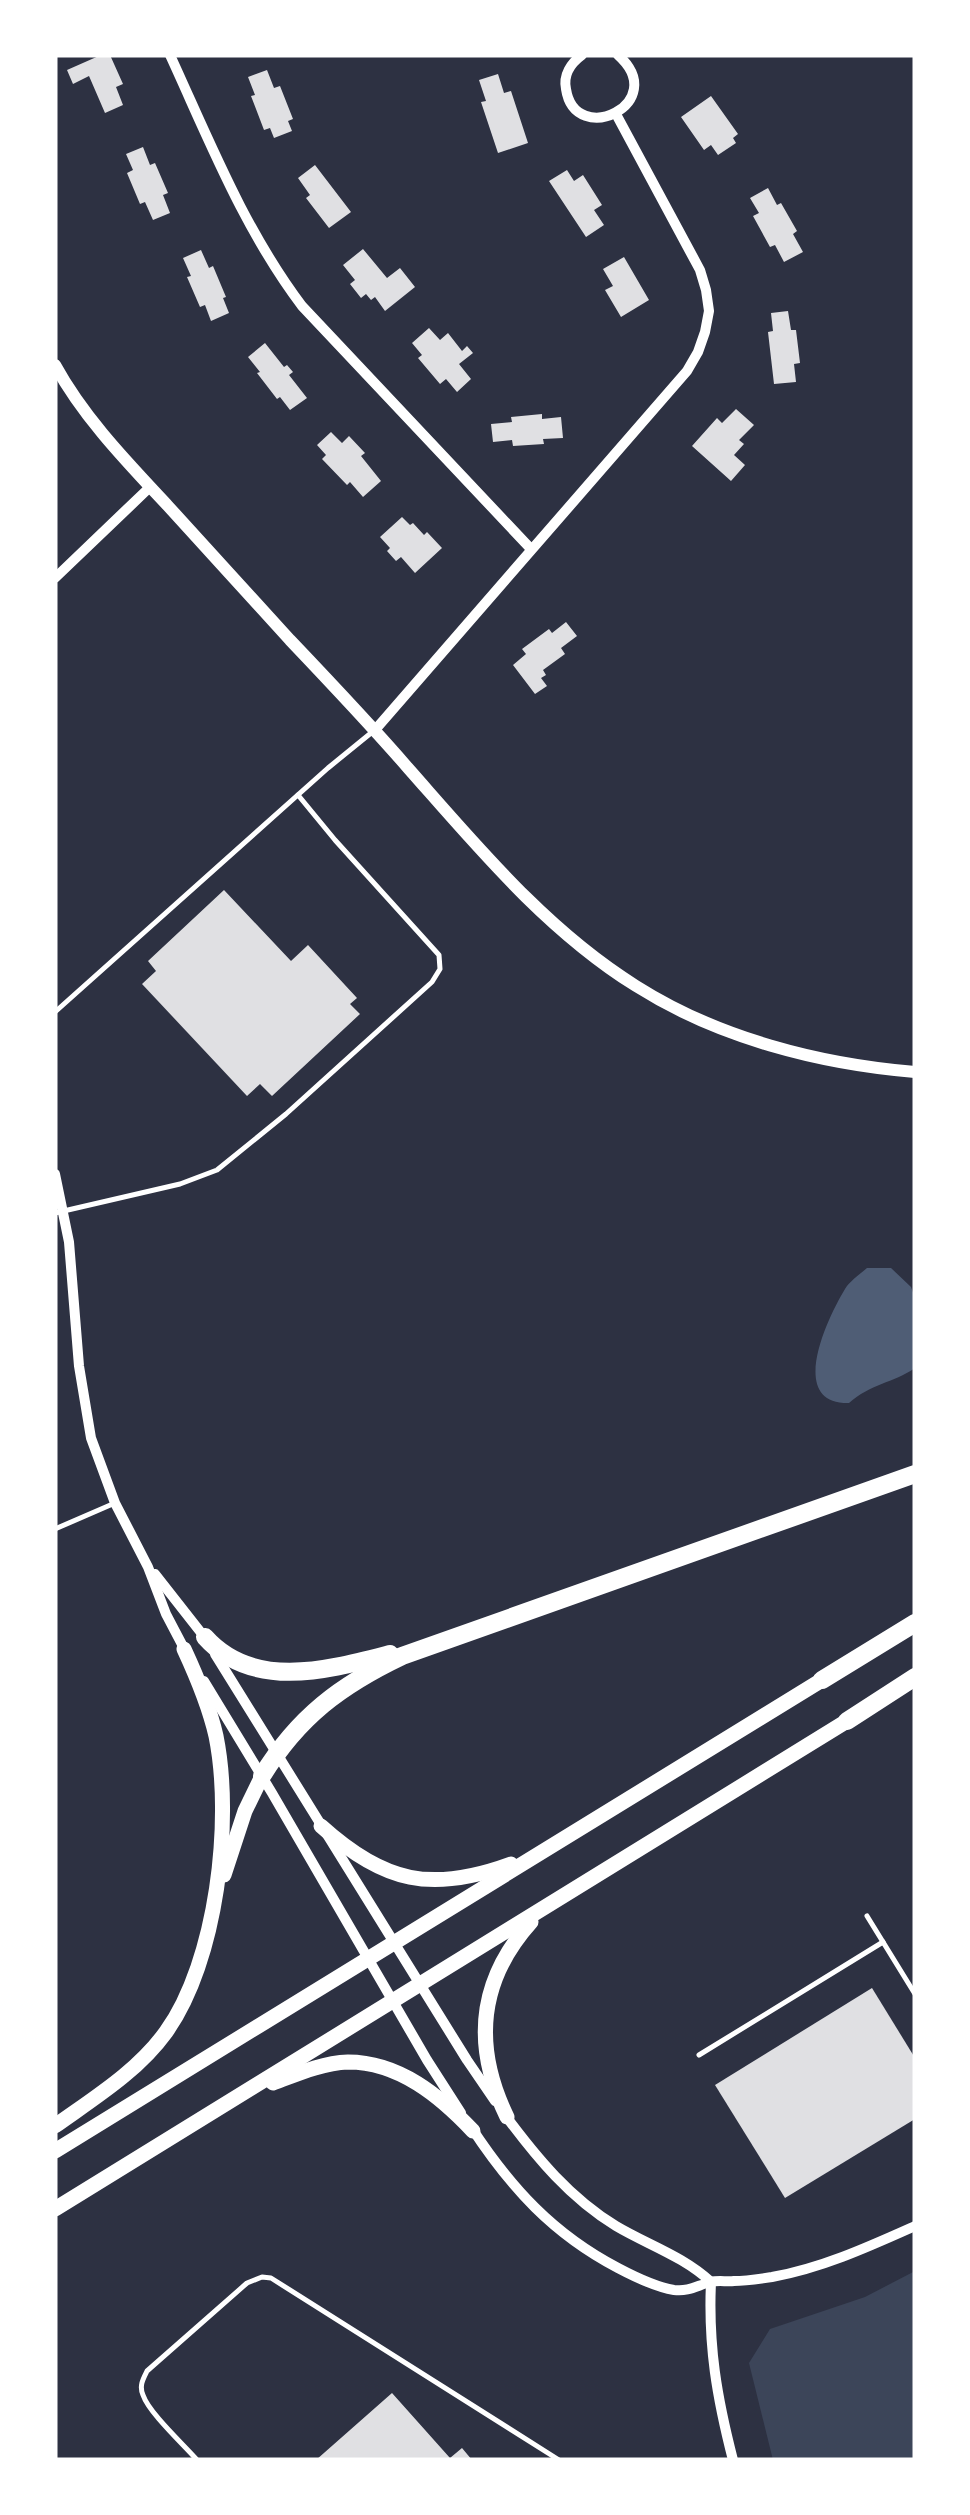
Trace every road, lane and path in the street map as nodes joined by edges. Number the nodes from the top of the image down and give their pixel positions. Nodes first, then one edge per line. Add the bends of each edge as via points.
1 (170, 55) edge
2 (582, 55) edge
3 (618, 55) edge
4 (616, 114) junction
5 (55, 365) edge
6 (150, 487) junction
7 (530, 549) junction
8 (55, 578) edge
9 (375, 730) junction
10 (298, 795) junction
11 (55, 1012) edge
12 (915, 1072) edge
13 (55, 1174) edge
14 (60, 1212) edge
15 (915, 1474) edge
16 (115, 1504) junction
17 (55, 1529) edge
18 (148, 1567) junction
19 (915, 1623) edge
20 (467, 1631) junction
21 (204, 1636) junction
22 (184, 1649) junction
23 (822, 1680) joint
24 (915, 1680) edge
25 (847, 1721) joint
26 (276, 1753) junction
27 (262, 1776) junction
28 (321, 1826) junction
29 (547, 1849) junction
30 (215, 1903) junction
31 (549, 1904) junction
32 (867, 1916) dead end
33 (883, 1942) junction
34 (394, 1943) junction
35 (368, 1959) junction
36 (420, 1985) junction
37 (915, 1994) edge
38 (393, 2002) junction
39 (699, 2054) dead end
40 (232, 2100) junction
41 (506, 2117) junction
42 (55, 2126) edge
43 (473, 2131) junction
44 (55, 2151) edge
45 (55, 2210) edge
46 (915, 2226) edge
47 (711, 2282) junction
48 (198, 2460) edge
49 (559, 2460) edge
50 (733, 2460) edge

1 - 7 street via 276,272
2 - 4 street via 568,69 569,100 584,115
3 - 4 street via 634,85
4 - 7 street via 700,270 709,311 686,371
5 - 6 street
6 - 8 street
6 - 9 street
7 - 9 street
9 - 10 lane
9 - 12 street via 504,874 634,985 766,1044
10 - 11 lane
10 - 14 lane via 439,955 440,970 217,1170
13 - 14 street
14 - 16 street via 71,1258 84,1405
15 - 20 highway
16 - 17 lane
16 - 18 street
18 - 21 street
18 - 22 street
19 - 23 highway
20 - 21 highway via 364,1660 287,1672 241,1664
20 - 26 highway via 355,1680 314,1711
21 - 26 street
22 - 27 street
22 - 30 main road via 205,1697 220,1760
23 - 29 main road
24 - 25 highway
25 - 31 main road
26 - 27 highway
26 - 28 street
27 - 30 main road
27 - 35 street
28 - 29 main road via 379,1867 428,1881 484,1873
28 - 34 street
29 - 34 main road
30 - 42 main road via 192,1984 166,2032 129,2072
31 - 36 main road
31 - 41 main road via 507,1954 487,2004 486,2058
32 - 33 lane
33 - 37 lane
33 - 39 lane
34 - 35 main road
34 - 36 street
35 - 38 street
35 - 44 main road
36 - 38 main road
36 - 41 street
38 - 40 main road
38 - 43 street
40 - 43 main road via 315,2068 369,2064 424,2088
40 - 45 main road
41 - 47 street via 587,2206
43 - 47 street via 526,2199 579,2245 666,2288
46 - 47 street via 806,2269
47 - 50 street via 711,2352
48 - 49 lane via 146,2402 143,2379 246,2283 262,2277

